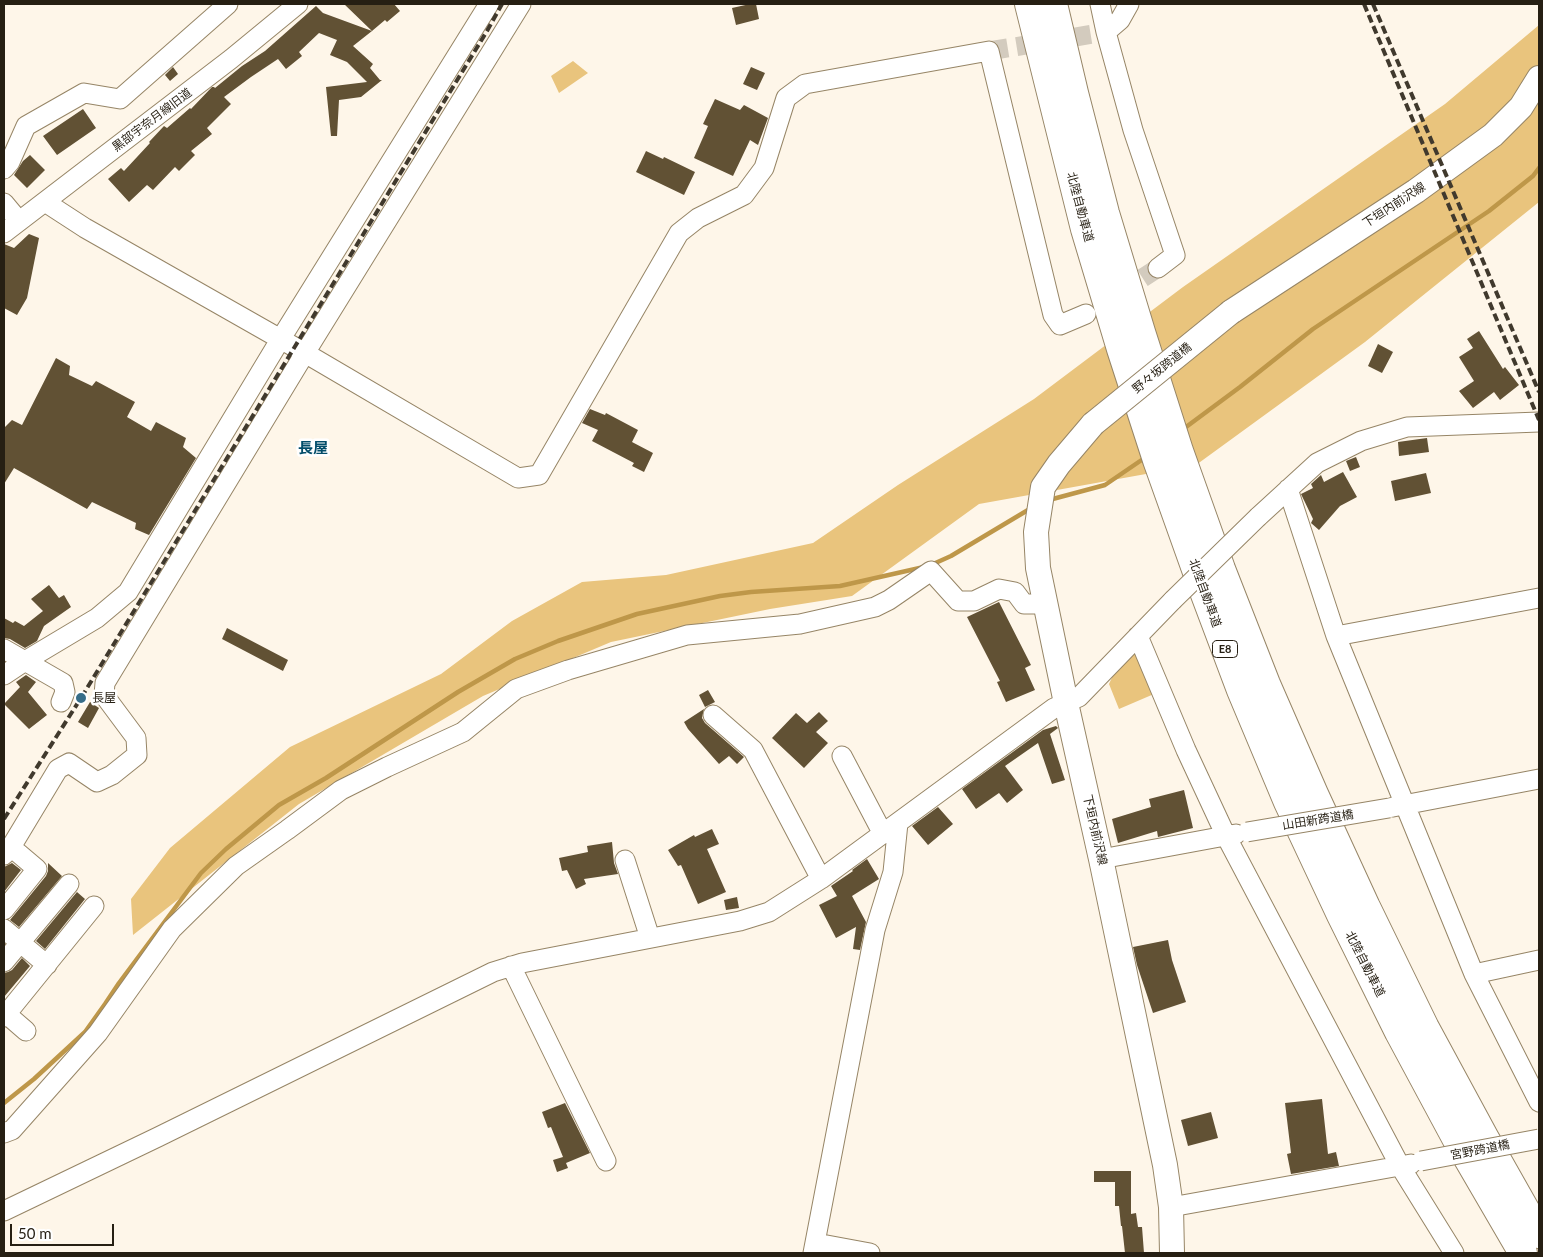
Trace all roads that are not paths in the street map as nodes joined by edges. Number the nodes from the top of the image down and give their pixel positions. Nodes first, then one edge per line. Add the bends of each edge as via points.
1 (228, 4) edge
2 (298, 4) edge
3 (521, 4) edge
4 (1029, 4) edge
5 (1053, 4) edge
6 (1100, 4) edge
7 (1129, 4) edge
8 (486, 5) edge
9 (1106, 32) junction
10 (1539, 78) edge
11 (4, 169) edge
12 (44, 202) junction
13 (4, 204) edge
14 (19, 221) junction
15 (4, 233) edge
16 (1158, 268) tunnel mouth
17 (1231, 312) joint
18 (1086, 314) dead end
19 (280, 340) junction
20 (305, 353) junction
21 (1539, 422) edge
22 (1093, 424) joint
23 (1288, 489) junction
24 (1539, 598) edge
25 (1045, 604) junction
26 (1138, 636) junction
27 (1336, 636) junction
28 (4, 649) edge
29 (24, 661) junction
30 (4, 675) edge
31 (61, 702) dead end
32 (1066, 703) junction
33 (713, 715) dead end
34 (842, 756) dead end
35 (1539, 779) edge
36 (1397, 807) junction
37 (898, 823) junction
38 (883, 834) junction
39 (1226, 836) junction
40 (7, 851) edge
41 (1102, 859) junction
42 (625, 860) dead end
43 (821, 879) junction
44 (69, 884) dead end
45 (94, 906) dead end
46 (4, 910) edge
47 (4, 929) edge
48 (650, 938) junction
49 (20, 943) junction
50 (1539, 960) edge
51 (4, 962) edge
52 (47, 965) junction
53 (511, 966) junction
54 (1474, 974) junction
55 (5, 1014) edge
56 (26, 1030) dead end
57 (1539, 1102) edge
58 (4, 1133) edge
59 (1539, 1139) edge
60 (606, 1161) dead end
61 (1400, 1166) junction
62 (1171, 1207) junction
63 (4, 1211) edge
64 (1539, 1234) edge
65 (815, 1248) edge
66 (870, 1253) edge
67 (1172, 1253) edge
68 (1454, 1253) edge
69 (1523, 1253) edge

1 - 11 street via 120,100 84,93 26,126
2 - 12 street, 黒部宇奈月線旧道
3 - 20 street
4 - 69 highway, 北陸自動車道 / E8 via 1085,229 1121,349 1241,690 1288,802 1399,1032
5 - 64 highway, 北陸自動車道 / E8 via 1105,213 1141,332 1182,460 1266,684 1318,803 1425,1028
6 - 9 street
7 - 9 street via 1120,20
8 - 19 street
9 - 16 street via 1133,130 1175,255
10 - 17 main road, 下垣内前沢線 via 1521,107 1493,135 1416,191
12 - 14 street, 黒部宇奈月線旧道
12 - 19 street
13 - 14 street
14 - 15 street, 黒部宇奈月線旧道
17 - 22 main road, 野々坂跨道橋, bridge
18 - 20 street via 1060,325 1053,315 989,51 805,84 786,98 764,168 744,195 698,218 679,233 539,475 518,478
19 - 20 street
19 - 29 street via 128,592 97,618
20 - 40 street via 105,683 104,695 136,738 137,755 112,775 97,782 69,763 58,769
21 - 23 street via 1407,427 1361,441 1317,463
22 - 25 main road, 下垣内前沢線 via 1058,464 1043,487 1036,532
23 - 26 street, bridge
23 - 27 street
24 - 27 street
25 - 32 main road, 下垣内前沢線
25 - 58 street via 1024,604 1016,592 999,589 974,601 958,601 932,571 875,607 800,624 687,635 516,689 463,732 341,790 236,866 172,930 98,1033 12,1130
26 - 32 street via 1078,697
26 - 39 street
27 - 36 street
28 - 29 street
29 - 30 street
29 - 31 street via 63,683 65,692
32 - 37 street via 1054,708
32 - 41 main road, 下垣内前沢線
33 - 43 street via 753,750
34 - 38 street
35 - 36 street, 山田新跨道橋
36 - 39 street, 山田新跨道橋, bridge
36 - 54 street
37 - 38 street
37 - 65 street via 893,872 875,930
38 - 43 street
39 - 41 street, 山田新跨道橋
39 - 61 street
40 - 46 street via 38,869
41 - 62 main road, 下垣内前沢線
42 - 48 street
43 - 48 street via 769,912 740,921
44 - 49 street
45 - 52 street
47 - 49 street
48 - 53 street
49 - 51 street
49 - 52 street
50 - 54 street
52 - 55 street
53 - 60 street
53 - 63 street via 492,972
54 - 57 street
55 - 56 street
59 - 61 street, 宮野跨道橋, bridge
61 - 62 street, 宮野跨道橋
61 - 68 street
62 - 67 main road, 下垣内前沢線
65 - 66 street

